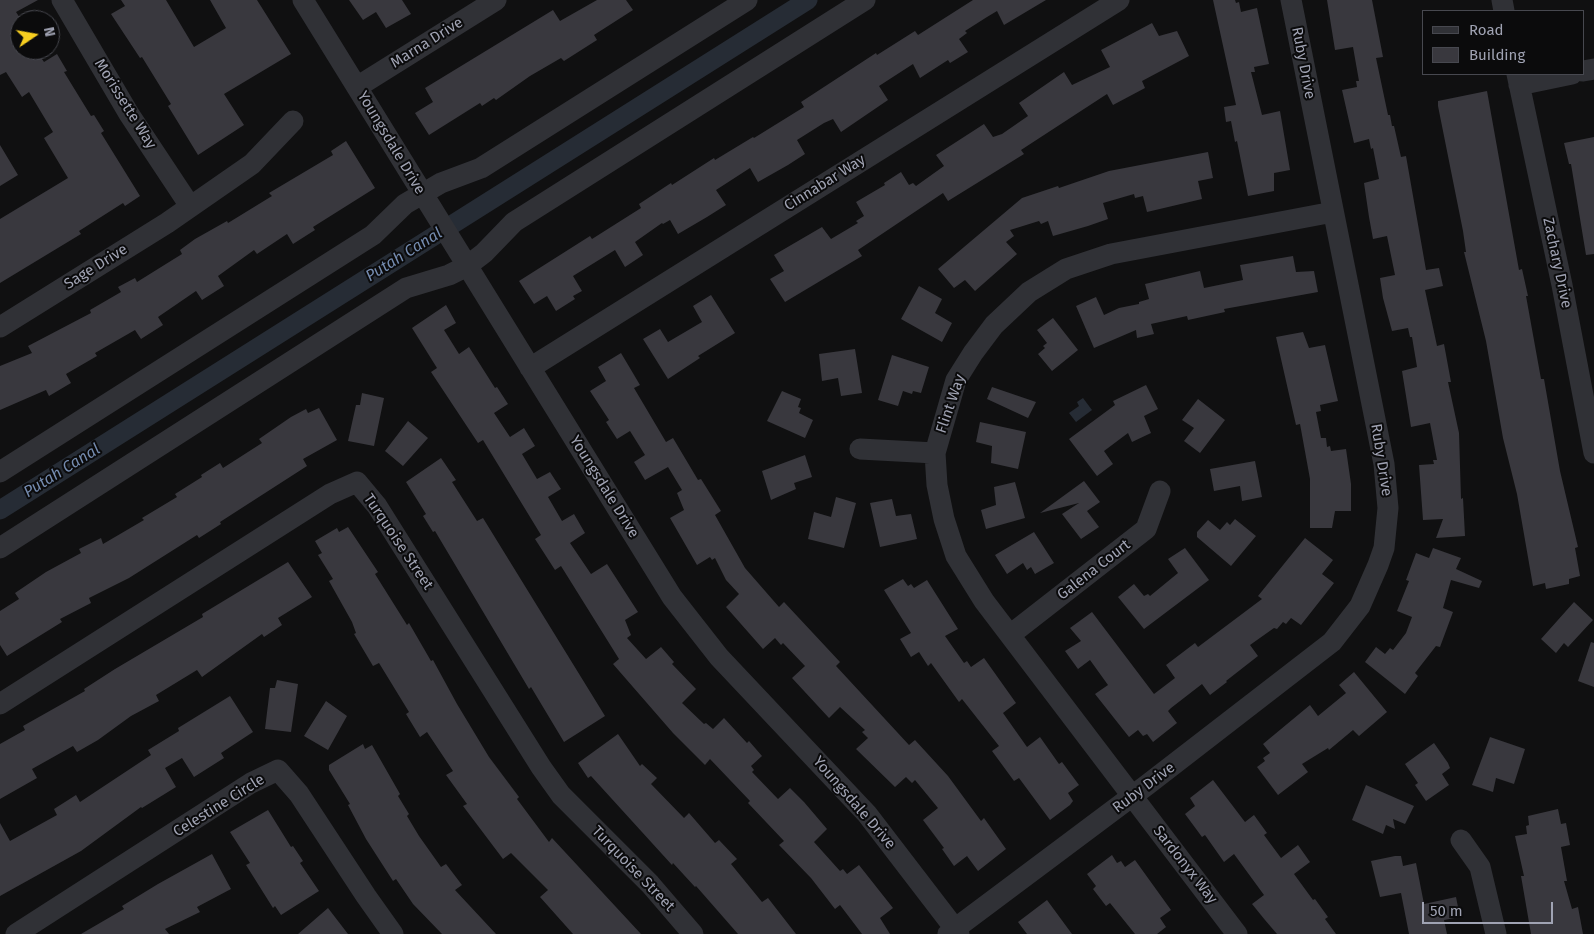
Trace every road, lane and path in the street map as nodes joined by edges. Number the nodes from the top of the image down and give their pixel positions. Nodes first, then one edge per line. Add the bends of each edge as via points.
1 (62, 0) edge
2 (303, 0) edge
3 (496, 0) edge
4 (747, 0) edge
5 (865, 0) edge
6 (1120, 0) edge
7 (1291, 0) edge
8 (1561, 75) edge
9 (1518, 79) edge
10 (357, 87) junction
11 (293, 121) dead end
12 (424, 196) junction
13 (190, 206) junction
14 (1333, 212) junction
15 (463, 260) junction
16 (0, 327) edge
17 (530, 368) junction
18 (860, 449) dead end
19 (935, 453) junction
20 (1594, 453) edge
21 (0, 472) edge
22 (1160, 492) dead end
23 (0, 548) edge
24 (1010, 635) junction
25 (0, 704) edge
26 (1132, 797) junction
27 (1462, 840) dead end
28 (954, 932) edge
29 (16, 934) edge
30 (394, 934) edge
31 (692, 934) edge
32 (1237, 934) edge
33 (1496, 934) edge

1 - 13 street, Morissette Way
2 - 10 street, Youngsdale Drive
3 - 10 street, Marna Drive
4 - 12 street via 481,168 441,183
5 - 15 street via 514,222 484,253
6 - 17 street, Cinnabar Way
7 - 14 street, Ruby Drive
8 - 9 street
9 - 20 street, Zachary Drive
10 - 12 street, Youngsdale Drive
11 - 13 street, Sage Drive via 252,164
12 - 15 street, Youngsdale Drive
12 - 21 street via 405,204 373,234
13 - 16 street, Sage Drive
14 - 19 street, Flint Way via 1112,254 1066,269 1029,292 994,325 973,352 956,380
14 - 26 street, Ruby Drive via 1387,486 1387,525 1378,565 1360,606 1332,642
15 - 17 street, Youngsdale Drive
15 - 23 street via 449,275 406,288
17 - 28 street, Youngsdale Drive via 690,623 867,814
18 - 19 street
19 - 24 street, Flint Way via 937,485 956,556
22 - 24 street, Galena Court via 1146,529
24 - 26 street, Flint Way
25 - 31 street, Turquoise Street via 330,494 357,482 378,506 561,795 650,884
26 - 28 street, Ruby Drive
26 - 32 street, Sardonyx Way
27 - 33 street via 1480,868
29 - 30 street, Celestine Circle via 252,783 278,770 299,794

